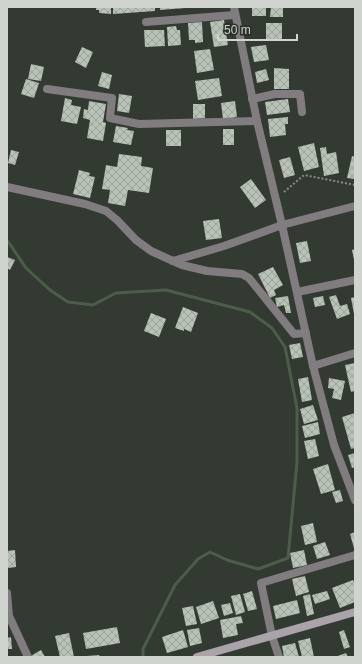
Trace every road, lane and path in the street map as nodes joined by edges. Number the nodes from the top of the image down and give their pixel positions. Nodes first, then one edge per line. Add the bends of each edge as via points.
1 (234, 11) edge
2 (146, 22) dead end
3 (47, 89) dead end
4 (252, 99) junction
5 (302, 112) dead end
6 (257, 121) junction
7 (355, 185) edge
8 (7, 187) edge
9 (275, 199) junction
10 (355, 206) edge
11 (282, 225) junction
12 (173, 261) junction
13 (355, 280) edge
14 (297, 292) junction
15 (306, 333) junction
16 (355, 353) edge
17 (313, 366) junction
18 (355, 500) edge
19 (355, 555) edge
20 (7, 595) edge
21 (355, 612) edge
22 (272, 636) junction
23 (28, 657) edge
24 (197, 657) edge
25 (279, 657) edge

1 - 2 street
1 - 4 street
3 - 6 street via 112,98 110,118 139,124
4 - 5 street via 275,94 300,94
4 - 6 street
6 - 9 street
7 - 9 path via 304,175
8 - 12 street via 106,211 136,240 151,251
9 - 11 street
10 - 11 street
11 - 12 street
11 - 14 street
12 - 15 street via 207,272 242,274 249,278 294,334
13 - 14 street
14 - 15 street
15 - 17 street
16 - 17 street
17 - 18 street via 334,445
19 - 22 street via 261,583
20 - 23 street via 9,616
21 - 22 street
22 - 24 street
22 - 25 street

